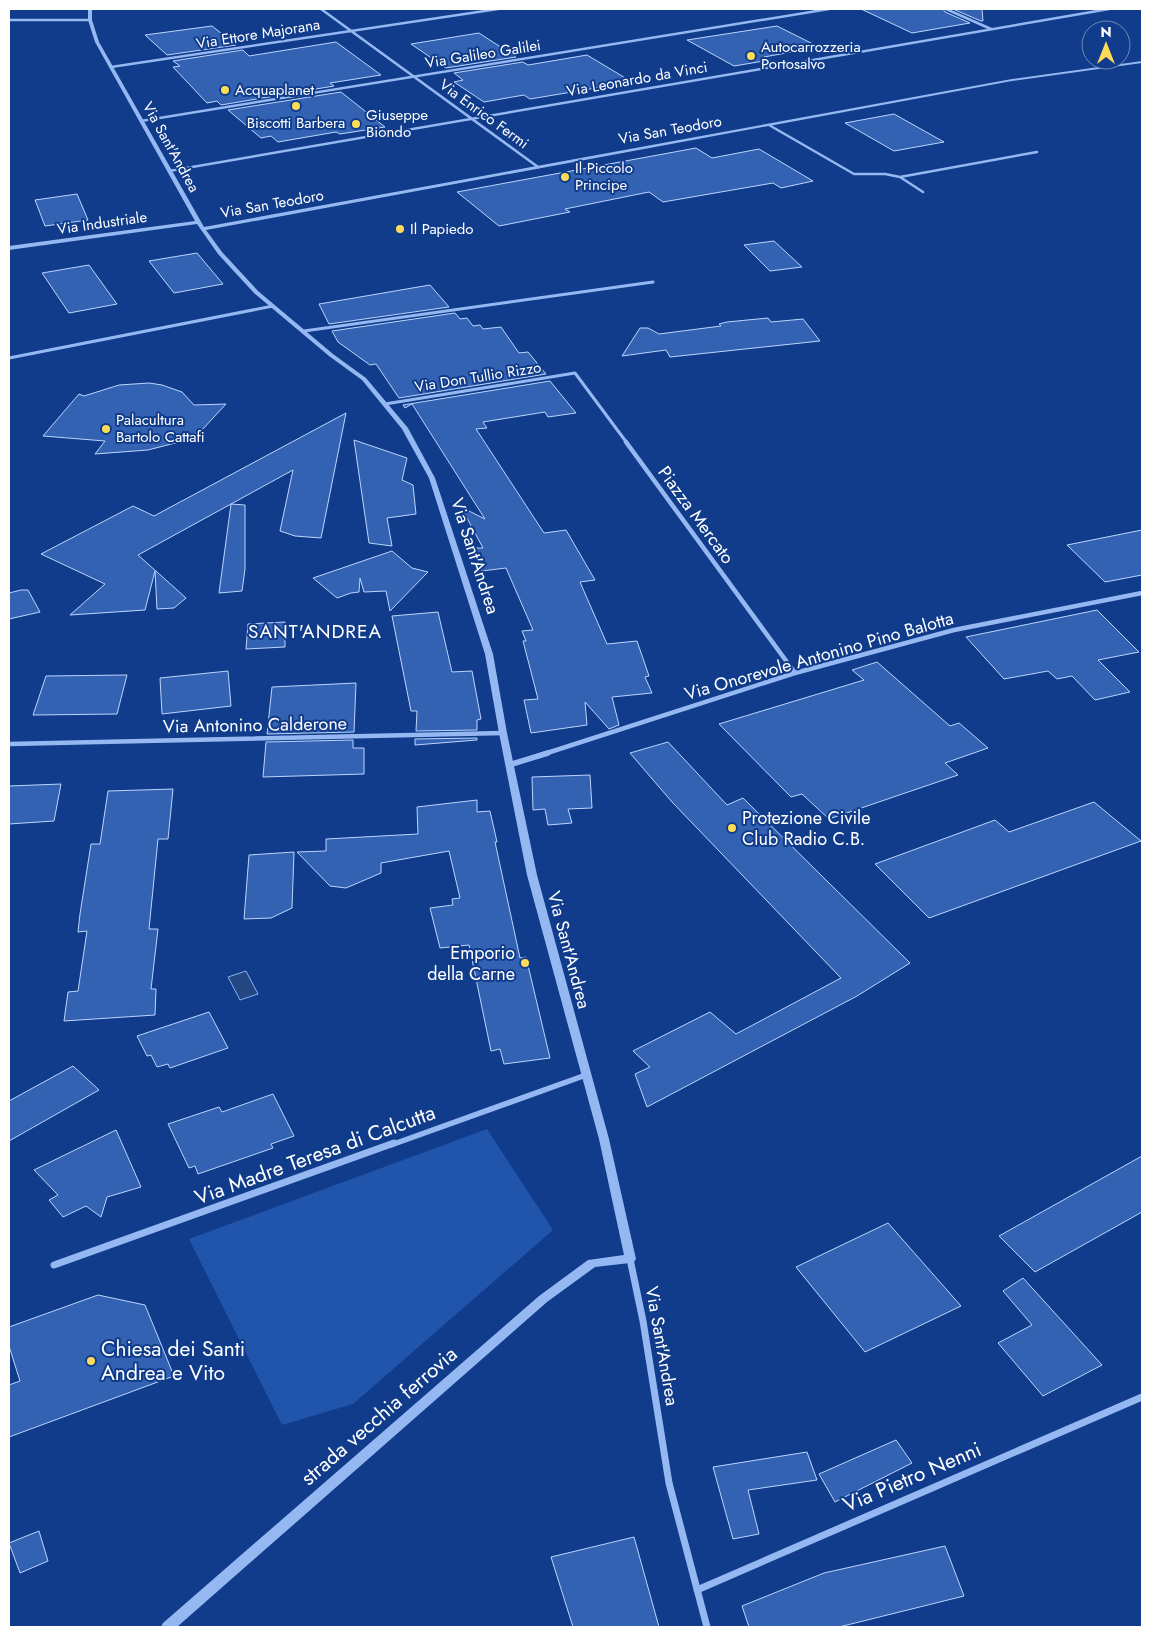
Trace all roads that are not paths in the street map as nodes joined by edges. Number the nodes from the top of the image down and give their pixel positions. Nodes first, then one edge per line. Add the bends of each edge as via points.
1 (90, 9) edge
2 (321, 9) edge
3 (498, 9) edge
4 (829, 9) edge
5 (946, 9) edge
6 (1109, 9) edge
7 (9, 20) edge
8 (90, 20) junction
9 (991, 29) junction
10 (351, 31) junction
11 (1142, 62) edge
12 (111, 67) junction
13 (413, 76) junction
14 (471, 119) junction
15 (141, 121) junction
16 (769, 125) junction
17 (1037, 152) dead end
18 (538, 167) junction
19 (169, 171) junction
20 (900, 177) junction
21 (923, 192) dead end
22 (198, 222) junction
23 (203, 229) junction
24 (9, 248) edge
25 (653, 282) dead end
26 (273, 306) junction
27 (304, 331) junction
28 (9, 358) edge
29 (575, 372) joint
30 (385, 404) junction
31 (1142, 593) edge
32 (795, 673) junction
33 (503, 733) junction
34 (9, 744) edge
35 (509, 765) junction
36 (586, 1075) junction
37 (630, 1259) junction
38 (54, 1265) dead end
39 (1142, 1397) edge
40 (696, 1590) junction
41 (168, 1627) edge
42 (707, 1627) edge

1 - 8 street, Via Sant'Andrea
2 - 10 street, Via Enrico Fermi
3 - 10 street, Via Ettore Majorana
4 - 13 street, Via Galileo Galilei
5 - 9 street
6 - 9 street, Via Leonardo da Vinci
7 - 8 street
8 - 12 street, Via Sant'Andrea via 97,42
9 - 14 street, Via Leonardo da Vinci
10 - 12 street, Via Ettore Majorana
10 - 13 street, Via Enrico Fermi
11 - 16 street, Via San Teodoro via 1012,80
12 - 15 street, Via Sant'Andrea
13 - 14 street, Via Enrico Fermi
13 - 15 street, Via Galileo Galilei
14 - 18 street, Via Enrico Fermi
14 - 19 street, Via Leonardo da Vinci
15 - 19 street, Via Sant'Andrea
16 - 18 street, Via San Teodoro
16 - 20 street via 854,174
17 - 20 street
18 - 23 street, Via San Teodoro
19 - 22 street, Via Sant'Andrea
20 - 21 street
22 - 23 street, Via Sant'Andrea
22 - 24 street, Via Industriale
23 - 26 street, Via Sant'Andrea via 220,253
25 - 27 street
26 - 27 street, Via Sant'Andrea
26 - 28 street
27 - 30 street, Via Sant'Andrea via 364,379
29 - 30 street, Via Don Tullio Rizzo
29 - 32 street, Piazza Mercato
30 - 33 street, Via Sant'Andrea via 405,428 432,478 489,654
31 - 32 street, Via Onorevole Antonino Pino Balotta via 954,630
32 - 35 street, Via Onorevole Antonino Pino Balotta
33 - 34 street, Via Antonino Calderone
33 - 35 street, Via Sant'Andrea
35 - 36 street, Via Sant'Andrea via 532,875
36 - 37 street, Via Sant'Andrea via 604,1139
36 - 38 street, Via Madre Teresa di Calcutta
37 - 40 street, Via Sant'Andrea via 644,1321 669,1483
37 - 41 street, strada vecchia ferrovia via 592,1263 543,1299
39 - 40 street, Via Pietro Nenni
40 - 42 street, Via Sant'Andrea

